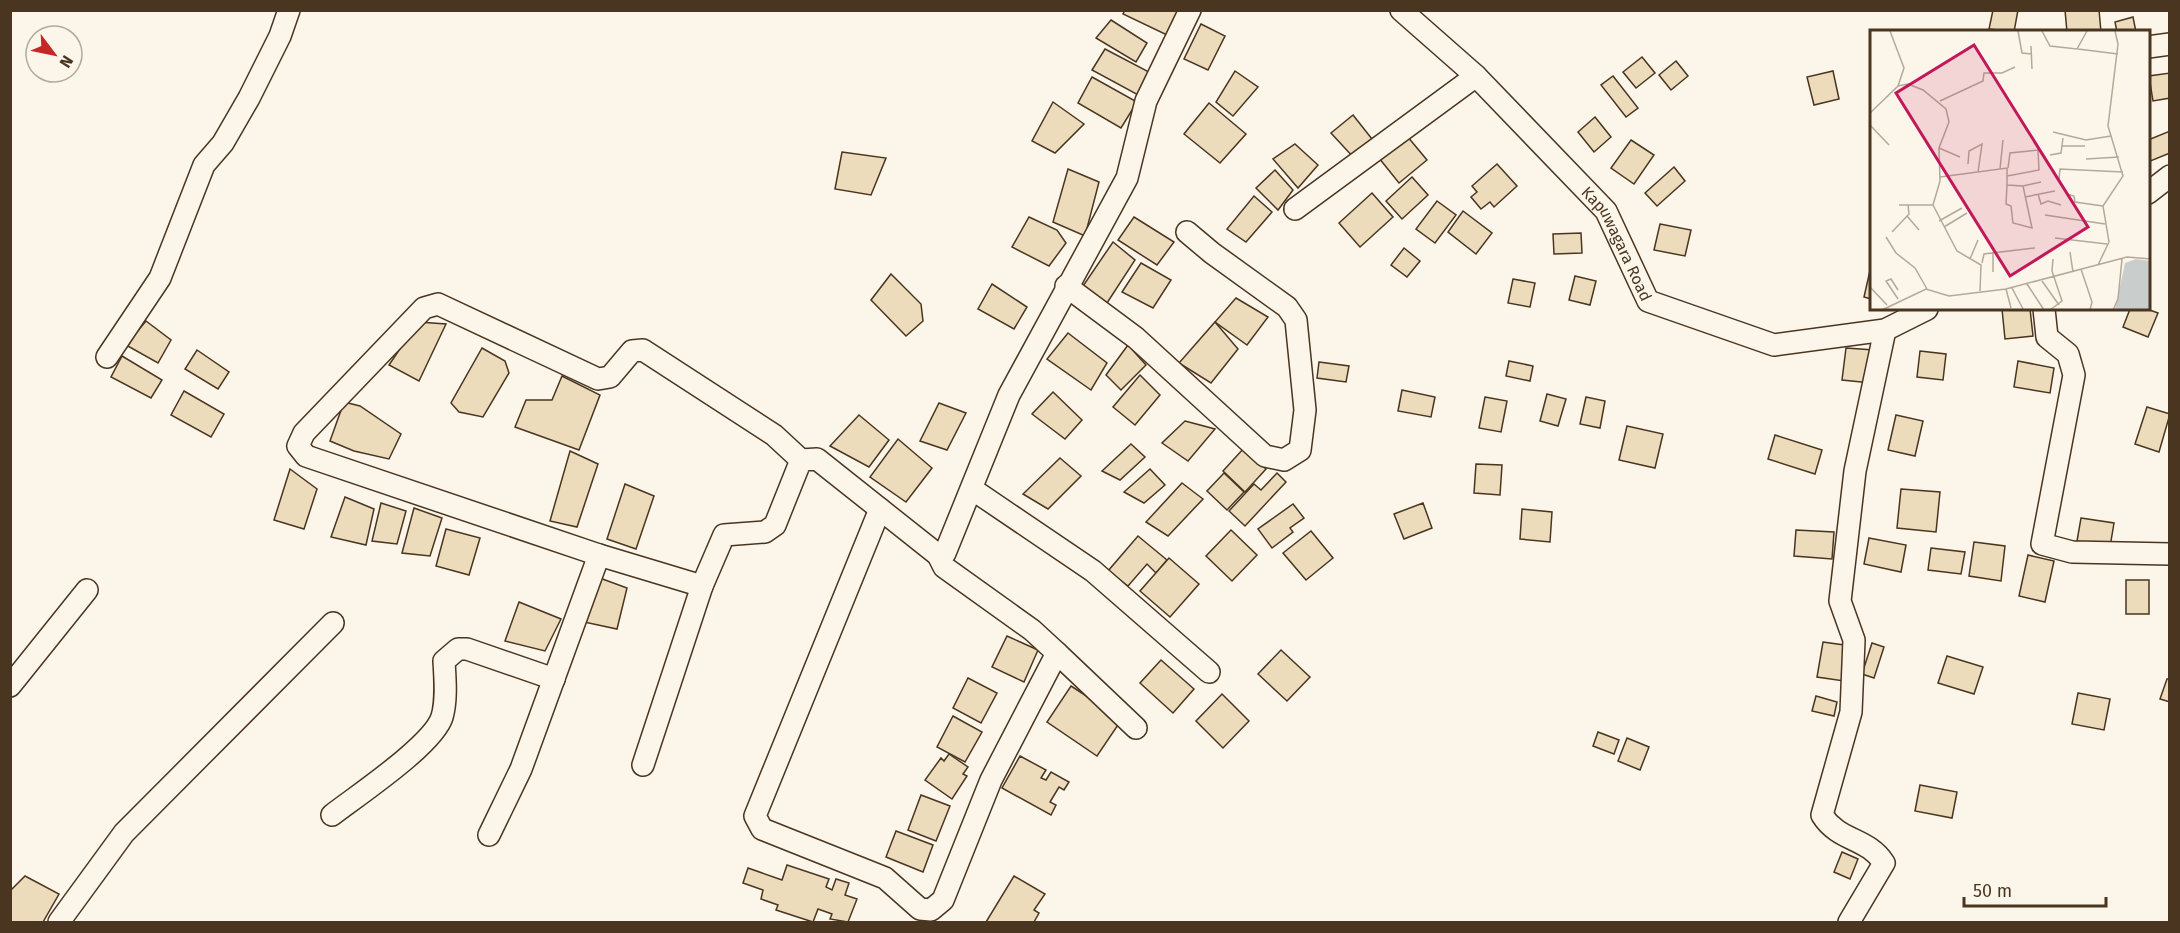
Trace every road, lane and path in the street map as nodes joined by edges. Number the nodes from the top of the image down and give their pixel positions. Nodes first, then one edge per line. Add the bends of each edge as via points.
1 (289, 10) edge
2 (1190, 10) edge
3 (1401, 10) edge
4 (2169, 44) edge
5 (2150, 47) edge
6 (1476, 76) junction
7 (2169, 176) edge
8 (2150, 191) edge
9 (1295, 209) dead end
10 (1186, 232) dead end
11 (1066, 286) junction
12 (1925, 310) edge
13 (2044, 310) edge
14 (1885, 330) junction
15 (107, 357) dead end
16 (801, 460) junction
17 (972, 489) junction
18 (880, 509) junction
19 (2169, 554) edge
20 (599, 555) junction
21 (938, 555) junction
22 (702, 586) junction
23 (87, 590) dead end
24 (333, 623) dead end
25 (1057, 653) junction
26 (1209, 672) dead end
27 (554, 679) junction
28 (10, 686) edge
29 (1136, 728) dead end
30 (643, 765) dead end
31 (332, 815) dead end
32 (489, 835) dead end
33 (60, 922) edge
34 (1849, 922) edge

1 - 15 street via 249,98 223,143 204,165 160,278
2 - 11 street via 1146,101 1127,178
3 - 6 street, Kapuwagara Road
4 - 5 street
6 - 9 street
6 - 14 street, Kapuwagara Road via 1606,211 1648,301 1774,345
7 - 8 street
10 - 11 street via 1287,307 1296,320 1305,410 1300,450 1284,460 1266,456 1136,338
11 - 17 street via 1009,395
12 - 14 street, Kapuwagara Road
13 - 19 street via 2047,338 2068,354 2074,375 2042,544 2072,552
14 - 34 street via 1855,471 1840,601 1854,640 1851,712 1822,815 1830,828 1876,851 1884,863
16 - 18 street via 817,459
16 - 20 street via 774,435 643,350 632,351 610,377 598,380 438,304 424,308 297,446 306,456
16 - 22 street via 775,525 765,532 724,535
17 - 21 street via 945,553
17 - 26 street via 1093,571
18 - 21 street
18 - 25 street via 755,816 762,829 885,878 920,909 931,910 943,900 991,780
20 - 22 street
20 - 27 street
21 - 25 street via 944,567 1032,630
22 - 30 street
23 - 28 street
24 - 33 street via 124,833
25 - 29 street
27 - 31 street via 458,649 444,661 443,714 437,728
27 - 32 street via 521,769

